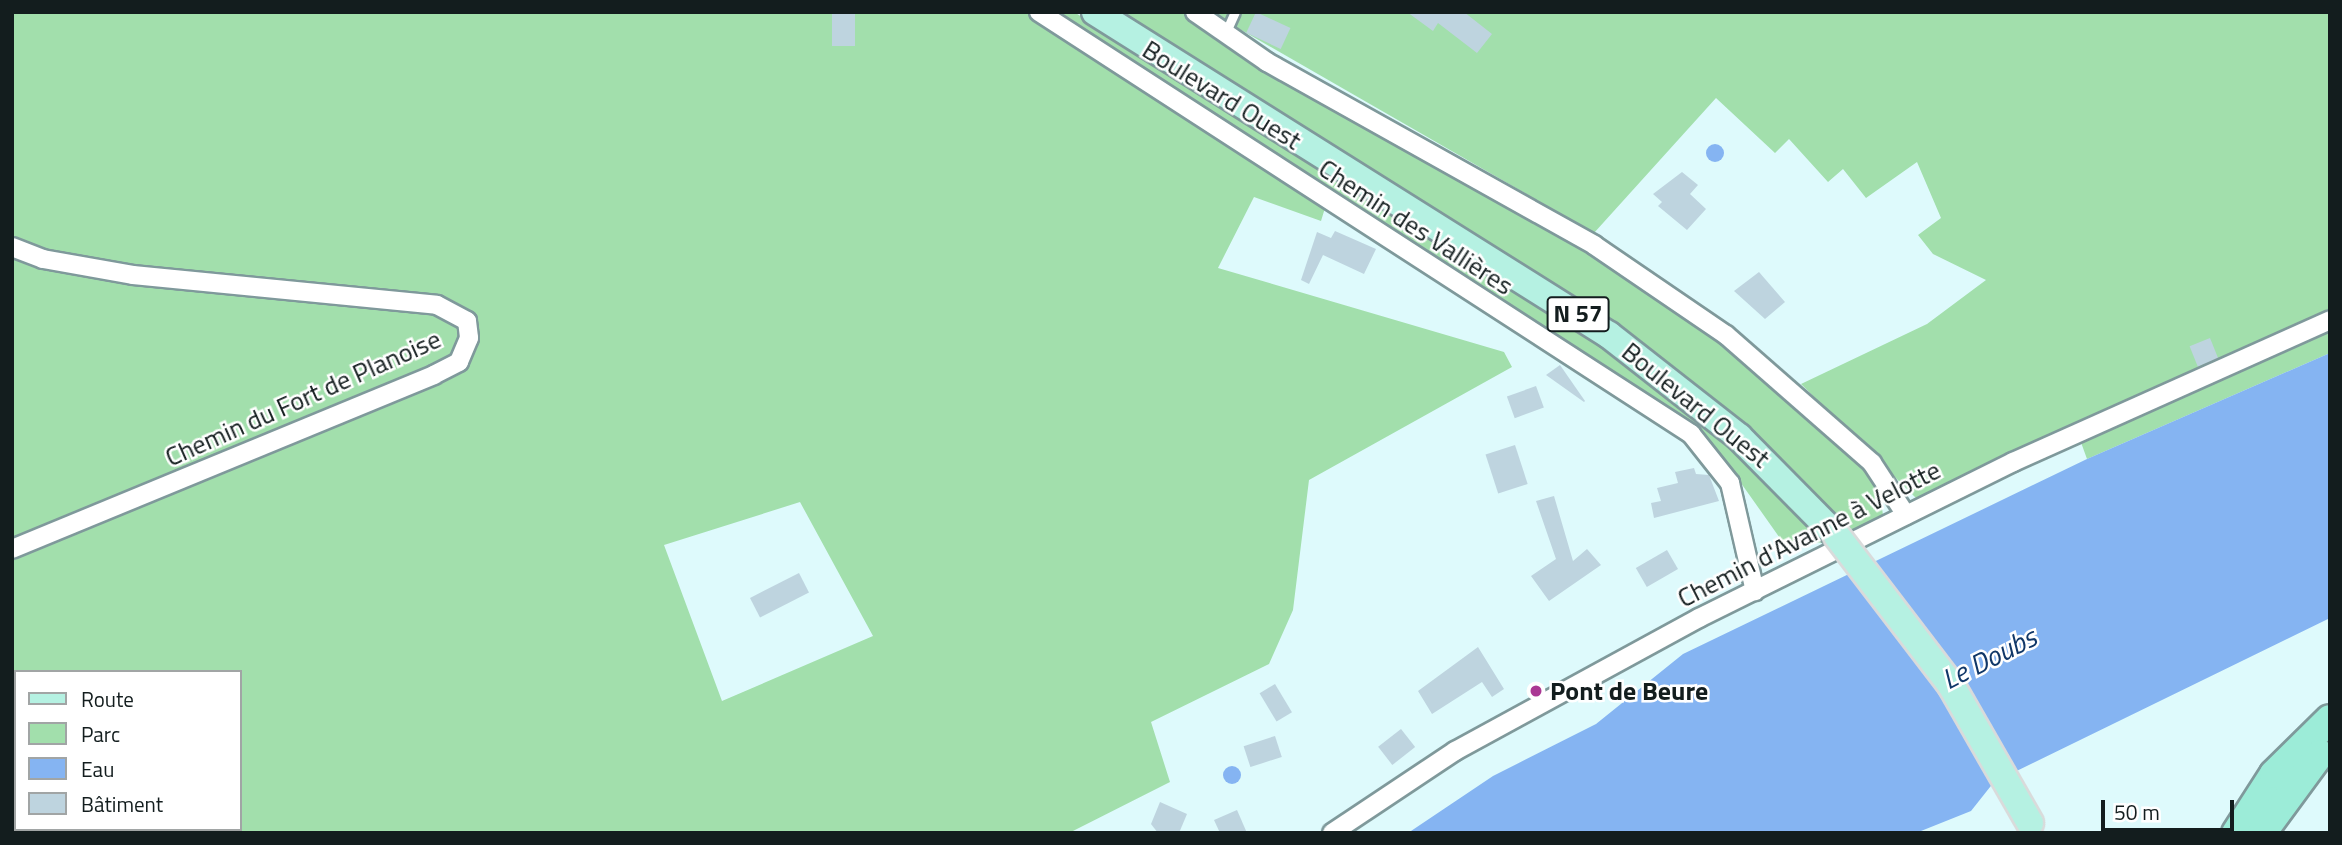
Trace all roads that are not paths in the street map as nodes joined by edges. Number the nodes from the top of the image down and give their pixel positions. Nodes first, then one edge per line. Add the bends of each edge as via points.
1 (1039, 12) edge
2 (1095, 12) edge
3 (1195, 12) edge
4 (1235, 12) edge
5 (1225, 34) junction
6 (12, 247) edge
7 (2330, 320) edge
8 (1906, 516) junction
9 (12, 549) edge
10 (1755, 591) junction
11 (2330, 719) edge
12 (2330, 744) edge
13 (2032, 828) edge
14 (1332, 833) edge
15 (2236, 833) edge
16 (2262, 833) edge

1 - 10 street, Chemin des Vallières via 1690,434 1730,483
2 - 13 main road, Boulevard Ouest / N 57, bridge via 1630,350 1761,457 1837,536 1951,685
3 - 5 street
4 - 5 lane
5 - 8 street via 1594,245 1726,335 1802,396 1872,463
6 - 9 street, Chemin du Fort de Planoise via 43,259 133,275 437,305 467,321 469,338 459,362 435,375
7 - 8 street, Chemin d'Avanne à Velotte
8 - 10 street, Chemin d'Avanne à Velotte
10 - 14 street, Chemin d'Avanne à Velotte via 1519,714
11 - 15 highway via 2274,774
12 - 16 highway via 2290,786

